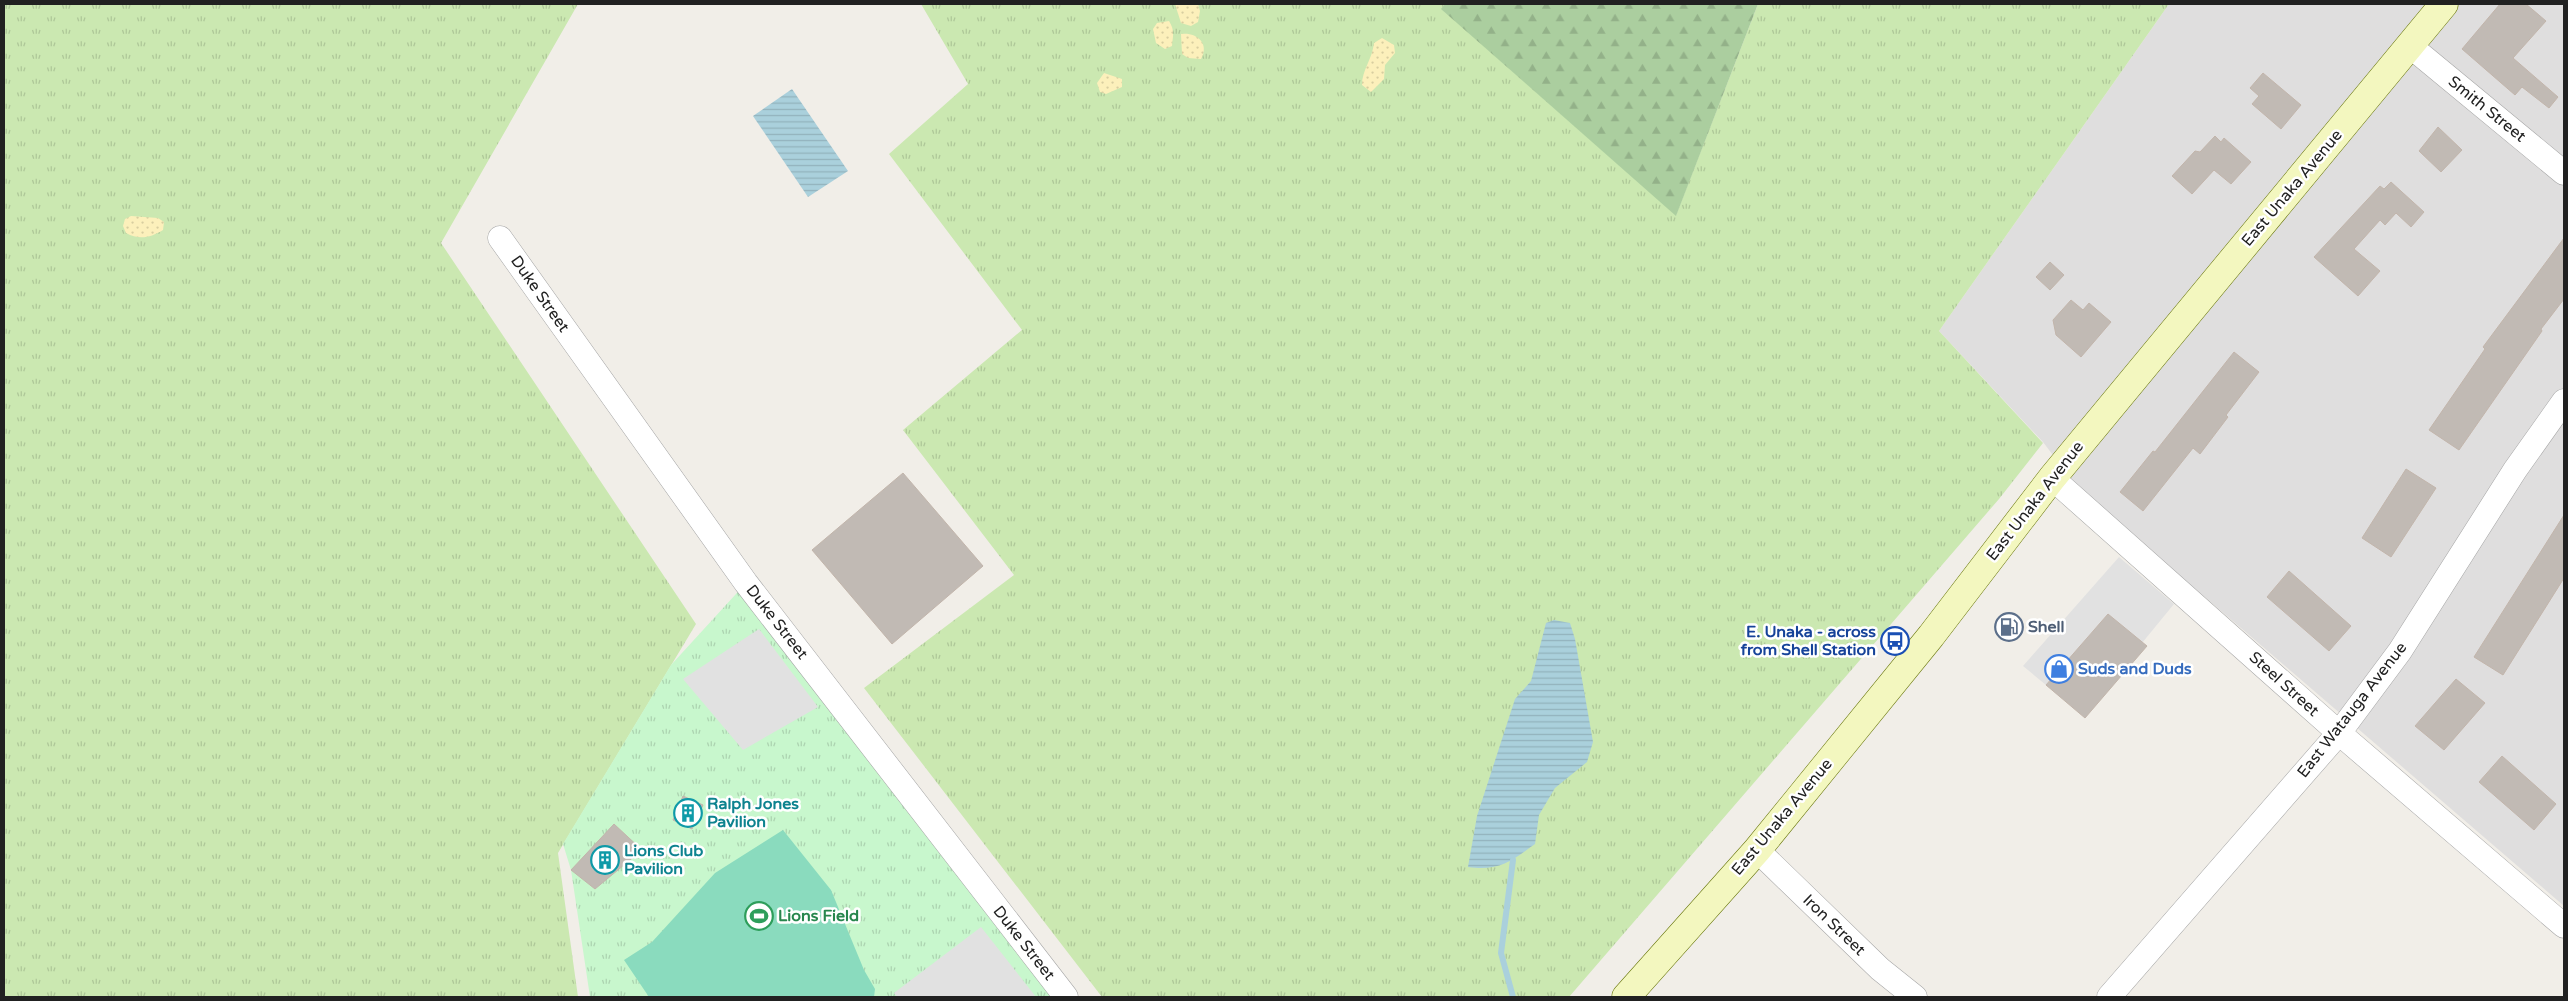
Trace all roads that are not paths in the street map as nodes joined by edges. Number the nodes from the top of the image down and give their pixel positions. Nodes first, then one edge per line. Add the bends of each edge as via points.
1 (2444, 4) edge
2 (2409, 45) junction
3 (2564, 173) edge
4 (500, 238) dead end
5 (2564, 401) edge
6 (2052, 478) junction
7 (2339, 733) junction
8 (1757, 850) junction
9 (2564, 926) edge
10 (1066, 997) edge
11 (1626, 997) edge
12 (1915, 997) edge
13 (2109, 997) edge

1 - 2 main road, East Unaka Avenue
2 - 3 street, Smith Street
2 - 6 main road, East Unaka Avenue
4 - 10 street, Duke Street via 746,582
5 - 7 street, East Watauga Avenue via 2515,470 2400,651
6 - 7 street, Steel Street
6 - 8 main road, East Unaka Avenue via 1932,636
7 - 9 street, Steel Street
7 - 13 street, East Watauga Avenue
8 - 11 main road, East Unaka Avenue
8 - 12 street, Iron Street via 1880,969

